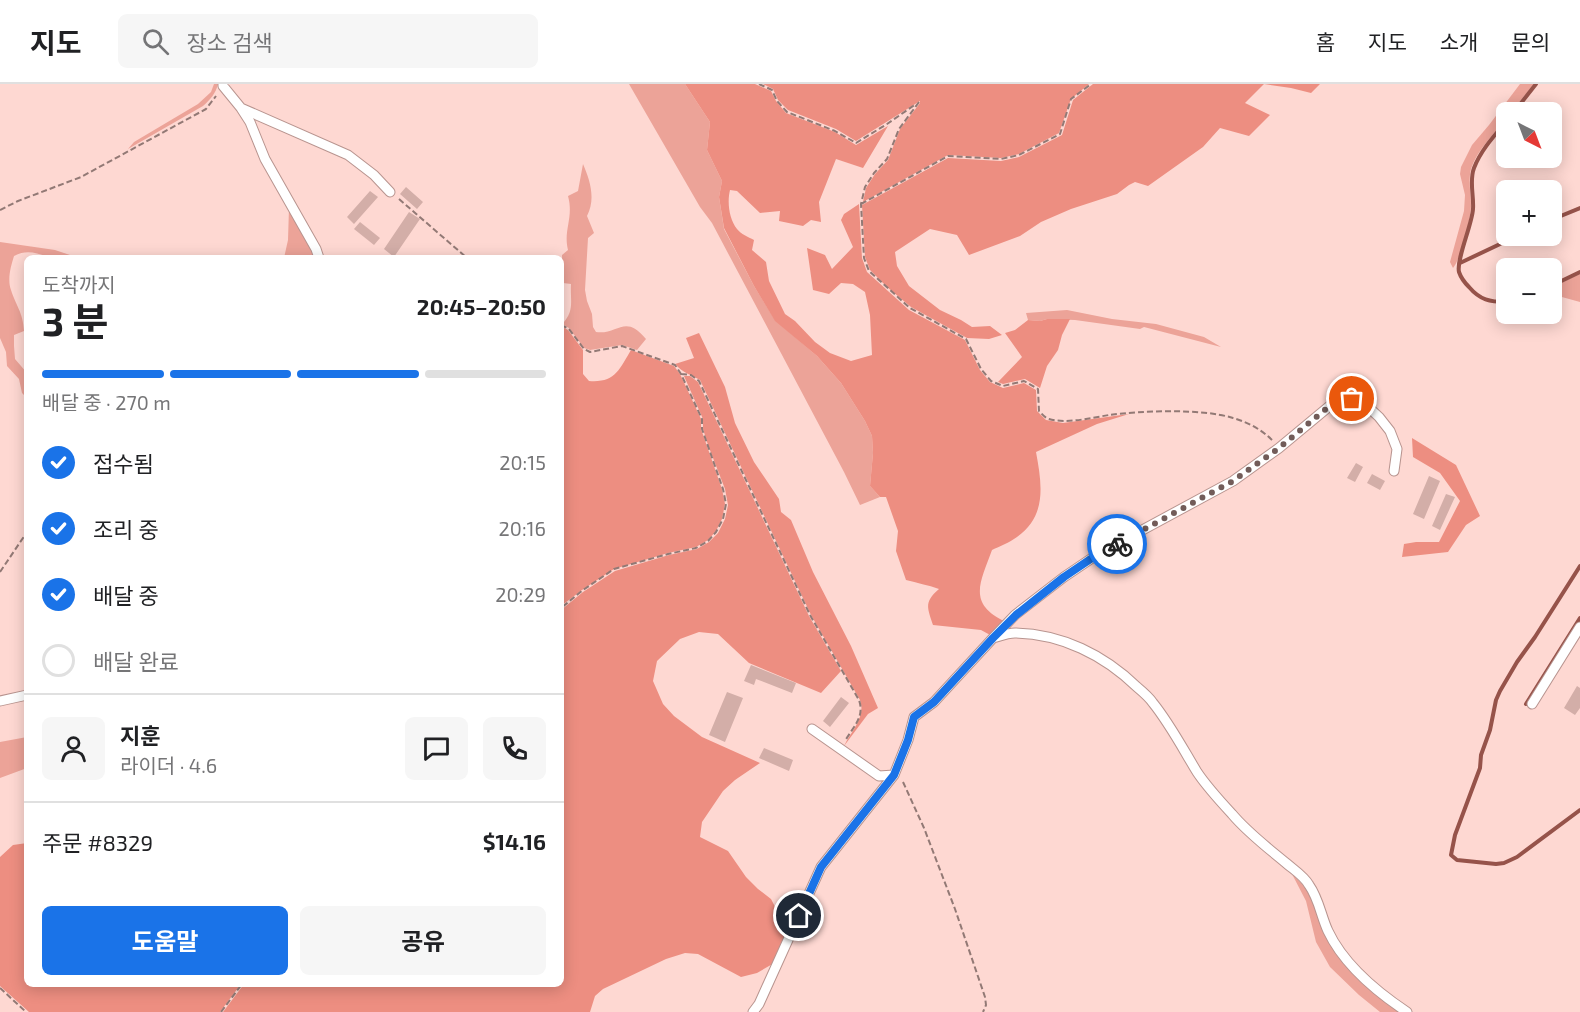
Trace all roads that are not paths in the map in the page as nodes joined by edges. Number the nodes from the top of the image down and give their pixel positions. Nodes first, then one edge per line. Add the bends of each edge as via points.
1 (223, 85) edge
2 (241, 108) junction
3 (390, 192) road end
4 (318, 255) edge
5 (1394, 471) dead end
6 (1580, 627) edge
7 (993, 638) junction
8 (24, 696) edge
9 (0, 701) edge
10 (1532, 704) dead end
11 (812, 729) dead end
12 (894, 775) junction
13 (753, 1012) edge
14 (1407, 1012) edge

1 - 2 street
2 - 3 street via 348,154
2 - 4 street
5 - 7 street via 1397,449 1390,431 1366,405 1338,399 1233,481 1098,554 1047,590
6 - 10 street
7 - 12 street via 934,702 914,717
7 - 14 street via 1013,633 1041,635 1068,643 1112,664 1132,681 1153,701 1198,774 1240,824 1309,884 1340,951 1358,972
8 - 9 street
11 - 12 street via 879,776
12 - 13 street via 821,867

